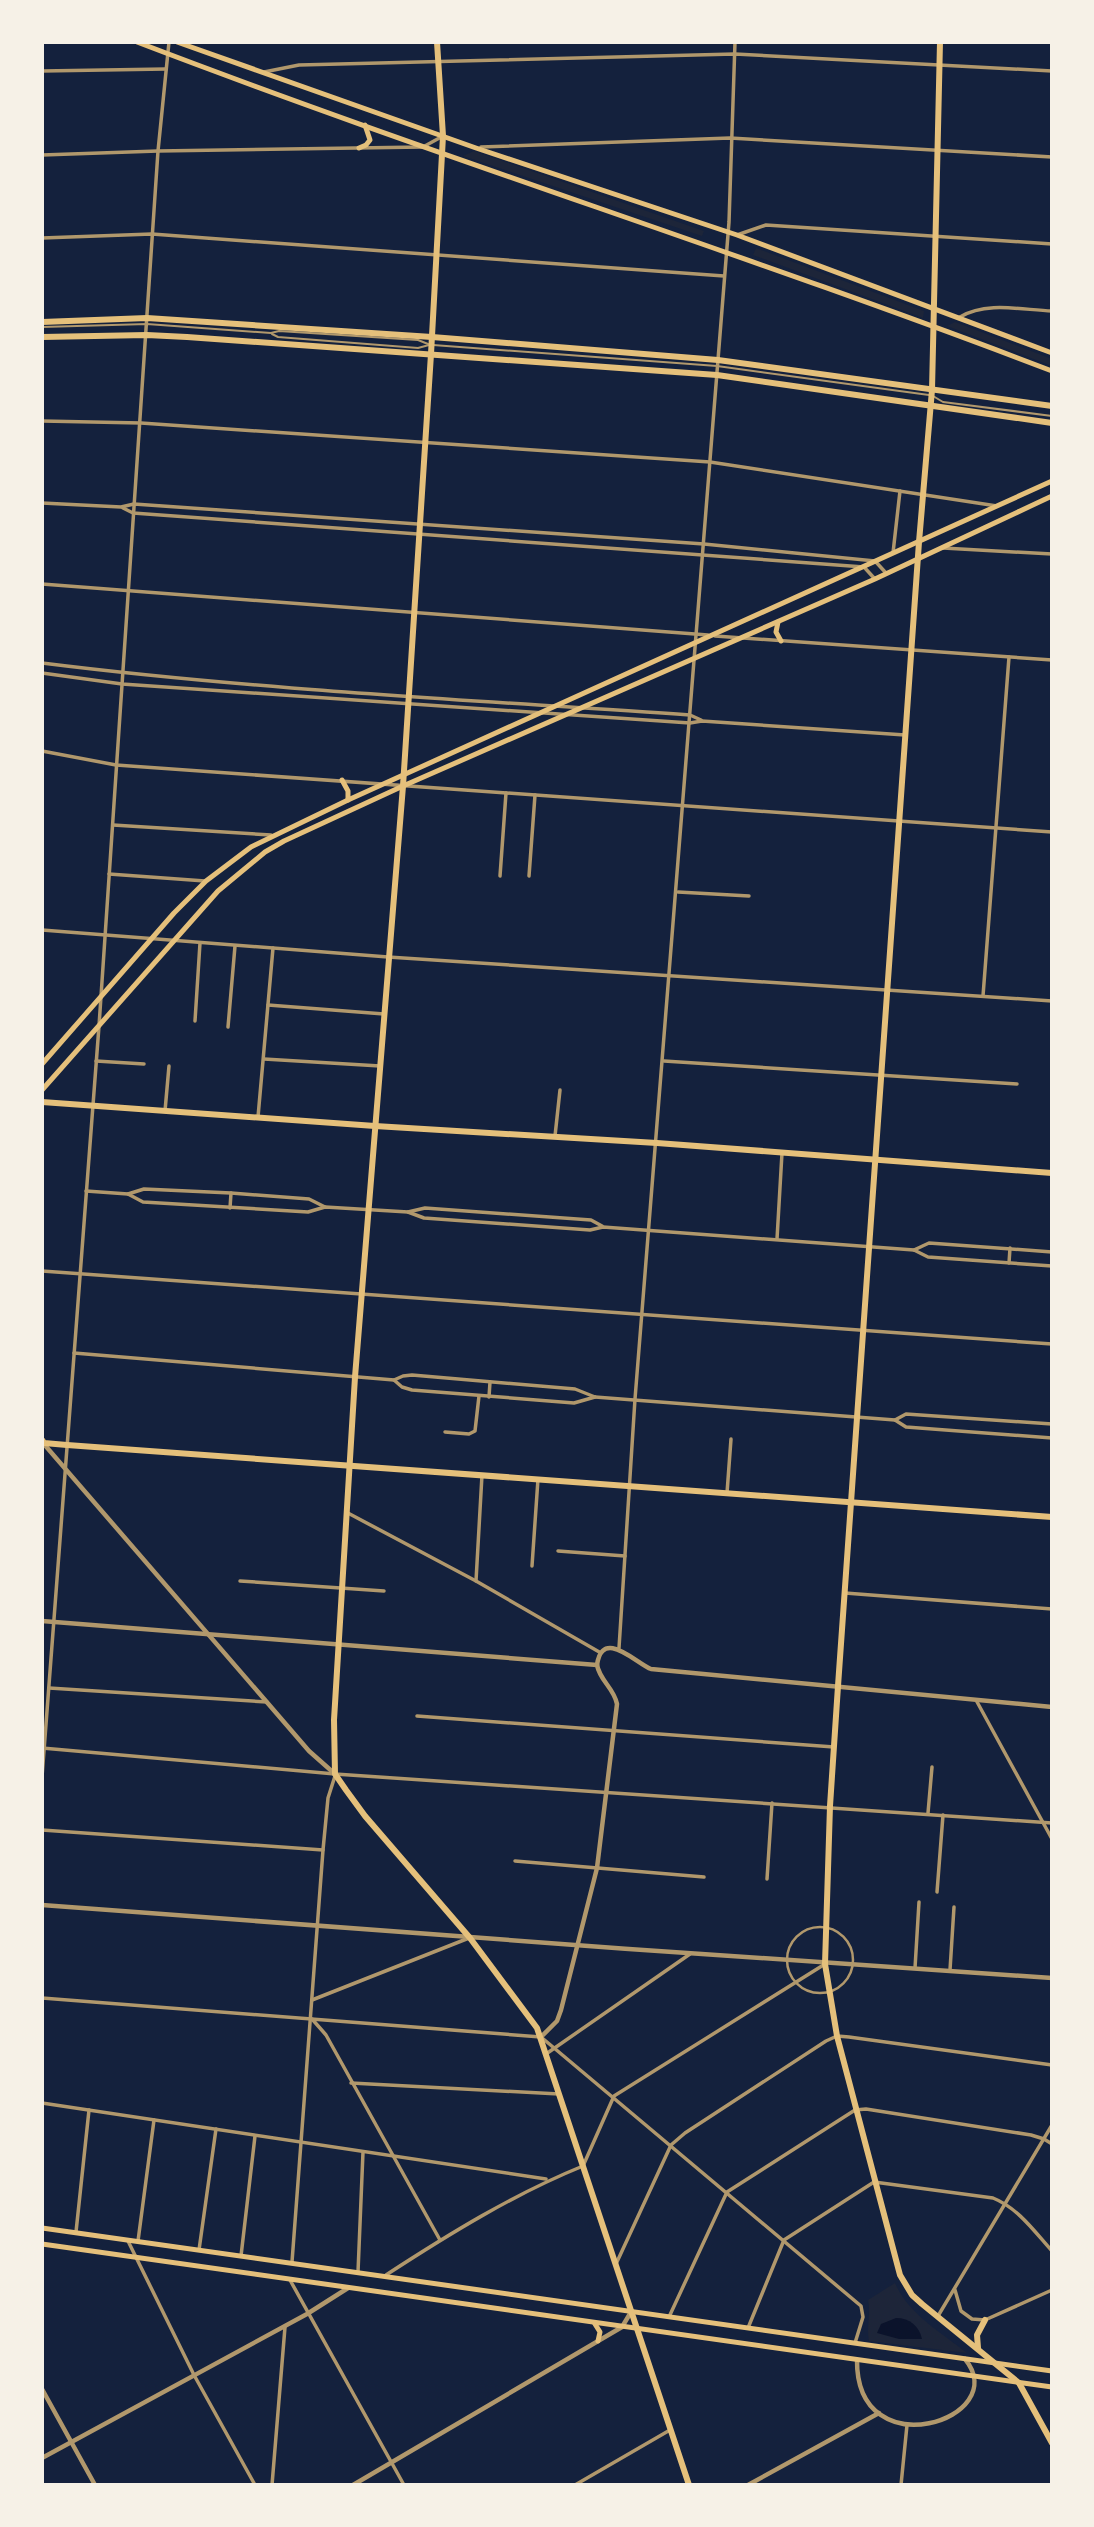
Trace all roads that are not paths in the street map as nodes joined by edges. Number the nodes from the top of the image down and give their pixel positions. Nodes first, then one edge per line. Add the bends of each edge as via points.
1 (137, 42) edge
2 (169, 42) edge
3 (177, 42) edge
4 (437, 42) edge
5 (735, 42) edge
6 (940, 42) edge
7 (167, 53) junction
8 (735, 54) junction
9 (438, 61) junction
10 (940, 65) junction
11 (166, 69) junction
12 (42, 71) edge
13 (1052, 71) edge
14 (263, 72) junction
15 (365, 125) junction
16 (443, 136) junction
17 (730, 138) junction
18 (423, 147) junction
19 (359, 148) junction
20 (476, 148) junction
21 (937, 150) junction
22 (158, 151) junction
23 (442, 154) junction
24 (42, 155) edge
25 (1052, 157) edge
26 (728, 232) junction
27 (152, 234) junction
28 (737, 235) junction
29 (936, 237) junction
30 (42, 238) edge
31 (1052, 244) edge
32 (727, 252) junction
33 (437, 256) junction
34 (725, 276) junction
35 (935, 308) junction
36 (1052, 311) edge
37 (960, 317) junction
38 (147, 321) junction
39 (42, 322) edge
40 (935, 326) junction
41 (42, 327) edge
42 (271, 333) junction
43 (147, 335) junction
44 (42, 337) edge
45 (431, 341) junction
46 (1052, 353) edge
47 (431, 354) junction
48 (718, 363) junction
49 (1052, 371) edge
50 (717, 375) junction
51 (932, 392) junction
52 (932, 406) junction
53 (1052, 408) edge
54 (1052, 416) edge
55 (42, 421) edge
56 (141, 423) junction
57 (1052, 423) edge
58 (425, 442) junction
59 (710, 462) junction
60 (1052, 481) edge
61 (900, 491) junction
62 (924, 495) junction
63 (1052, 496) edge
64 (42, 502) edge
65 (134, 504) junction
66 (999, 506) junction
67 (121, 507) junction
68 (134, 513) junction
69 (274, 513) junction
70 (395, 521) junction
71 (273, 522) junction
72 (419, 523) junction
73 (395, 531) junction
74 (419, 533) junction
75 (562, 534) junction
76 (919, 542) junction
77 (561, 544) junction
78 (704, 544) junction
79 (941, 547) junction
80 (893, 553) junction
81 (1052, 554) edge
82 (703, 555) junction
83 (918, 557) junction
84 (875, 561) junction
85 (863, 567) junction
86 (886, 573) junction
87 (874, 579) junction
88 (42, 584) edge
89 (128, 591) junction
90 (414, 613) junction
91 (778, 621) junction
92 (697, 634) junction
93 (713, 635) junction
94 (740, 638) junction
95 (782, 641) junction
96 (696, 643) junction
97 (911, 650) junction
98 (1009, 657) junction
99 (695, 658) junction
100 (1052, 660) edge
101 (42, 663) edge
102 (82, 668) junction
103 (42, 673) edge
104 (123, 673) junction
105 (80, 678) junction
106 (122, 684) junction
107 (262, 684) junction
108 (261, 694) junction
109 (408, 696) junction
110 (408, 705) junction
111 (556, 706) junction
112 (582, 708) junction
113 (538, 714) junction
114 (565, 715) junction
115 (690, 715) junction
116 (702, 721) junction
117 (690, 723) junction
118 (905, 735) junction
119 (42, 751) edge
120 (116, 765) junction
121 (403, 775) junction
122 (342, 780) junction
123 (383, 784) junction
124 (402, 786) junction
125 (506, 793) junction
126 (535, 795) junction
127 (348, 800) junction
128 (683, 805) junction
129 (900, 821) junction
130 (112, 825) junction
131 (997, 828) junction
132 (1052, 832) edge
133 (271, 835) junction
134 (109, 874) junction
135 (529, 876) dead end
136 (500, 877) dead end
137 (206, 881) junction
138 (677, 892) junction
139 (749, 896) dead end
140 (42, 930) edge
141 (105, 935) junction
142 (152, 939) junction
143 (173, 940) junction
144 (201, 942) junction
145 (235, 945) junction
146 (272, 948) junction
147 (388, 957) junction
148 (670, 976) junction
149 (888, 990) junction
150 (983, 996) junction
151 (101, 998) junction
152 (1052, 1001) edge
153 (268, 1005) junction
154 (384, 1014) junction
155 (195, 1021) dead end
156 (99, 1026) junction
157 (228, 1027) dead end
158 (264, 1059) junction
159 (96, 1061) junction
160 (663, 1061) junction
161 (42, 1064) edge
162 (144, 1064) dead end
163 (169, 1066) dead end
164 (380, 1066) junction
165 (882, 1074) junction
166 (1017, 1084) dead end
167 (42, 1090) edge
168 (559, 1090) dead end
169 (42, 1102) edge
170 (93, 1107) junction
171 (165, 1111) junction
172 (258, 1117) junction
173 (375, 1126) junction
174 (555, 1137) junction
175 (657, 1143) junction
176 (782, 1153) junction
177 (876, 1160) junction
178 (1052, 1173) edge
179 (86, 1191) junction
180 (231, 1193) junction
181 (128, 1194) junction
182 (325, 1207) junction
183 (230, 1208) junction
184 (369, 1209) junction
185 (408, 1212) junction
186 (513, 1214) junction
187 (512, 1224) junction
188 (603, 1227) junction
189 (650, 1230) junction
190 (777, 1240) junction
191 (869, 1246) junction
192 (1010, 1248) junction
193 (914, 1250) junction
194 (1052, 1252) edge
195 (1009, 1263) junction
196 (1052, 1266) edge
197 (42, 1271) edge
198 (80, 1274) junction
199 (361, 1293) junction
200 (642, 1313) junction
201 (863, 1329) junction
202 (1052, 1344) edge
203 (74, 1353) junction
204 (355, 1377) junction
205 (394, 1380) junction
206 (490, 1381) junction
207 (479, 1396) junction
208 (595, 1396) junction
209 (489, 1397) junction
210 (635, 1399) junction
211 (857, 1418) junction
212 (895, 1420) junction
213 (1052, 1424) edge
214 (445, 1432) dead end
215 (1052, 1438) edge
216 (731, 1439) dead end
217 (43, 1442) edge
218 (67, 1445) junction
219 (349, 1466) junction
220 (65, 1467) junction
221 (482, 1475) junction
222 (538, 1479) junction
223 (629, 1486) junction
224 (727, 1494) junction
225 (852, 1503) junction
226 (346, 1512) junction
227 (1052, 1517) edge
228 (558, 1551) dead end
229 (625, 1556) junction
230 (532, 1566) dead end
231 (240, 1581) dead end
232 (476, 1581) junction
233 (342, 1588) junction
234 (384, 1591) dead end
235 (845, 1593) junction
236 (1052, 1609) edge
237 (42, 1621) edge
238 (54, 1622) junction
239 (208, 1634) junction
240 (339, 1644) junction
241 (619, 1648) junction
242 (601, 1654) junction
243 (597, 1665) junction
244 (838, 1686) junction
245 (49, 1688) junction
246 (975, 1699) junction
247 (267, 1702) junction
248 (1052, 1707) edge
249 (418, 1716) dead end
250 (614, 1730) junction
251 (834, 1747) junction
252 (43, 1748) edge
253 (932, 1767) dead end
254 (335, 1774) junction
255 (42, 1777) edge
256 (607, 1792) junction
257 (772, 1802) junction
258 (830, 1806) junction
259 (928, 1813) junction
260 (943, 1815) junction
261 (1043, 1822) junction
262 (1052, 1823) edge
263 (42, 1830) edge
264 (1052, 1839) edge
265 (323, 1850) junction
266 (515, 1861) dead end
267 (597, 1868) junction
268 (704, 1877) dead end
269 (766, 1880) dead end
270 (937, 1892) dead end
271 (919, 1902) dead end
272 (42, 1905) edge
273 (954, 1907) dead end
274 (317, 1926) junction
275 (825, 1927) junction
276 (470, 1938) junction
277 (578, 1944) junction
278 (692, 1952) junction
279 (786, 1960) junction
280 (825, 1964) junction
281 (852, 1967) junction
282 (915, 1970) junction
283 (950, 1973) junction
284 (1052, 1978) edge
285 (794, 1982) junction
286 (829, 1992) junction
287 (42, 1998) edge
288 (312, 2000) junction
289 (310, 2018) junction
290 (837, 2036) junction
291 (541, 2038) junction
292 (556, 2048) junction
293 (547, 2054) junction
294 (1052, 2065) edge
295 (351, 2083) junction
296 (559, 2094) junction
297 (614, 2096) junction
298 (42, 2103) edge
299 (89, 2110) junction
300 (855, 2110) junction
301 (154, 2120) junction
302 (1052, 2124) edge
303 (216, 2129) junction
304 (255, 2135) junction
305 (1044, 2138) junction
306 (302, 2142) junction
307 (1052, 2144) edge
308 (671, 2145) junction
309 (363, 2152) junction
310 (391, 2155) junction
311 (583, 2166) junction
312 (548, 2180) junction
313 (874, 2182) junction
314 (727, 2192) junction
315 (1005, 2203) junction
316 (42, 2228) edge
317 (76, 2232) junction
318 (127, 2239) junction
319 (440, 2240) junction
320 (784, 2240) junction
321 (138, 2241) junction
322 (42, 2244) edge
323 (49, 2245) junction
324 (42, 2250) edge
325 (199, 2250) junction
326 (1052, 2251) edge
327 (240, 2256) junction
328 (136, 2258) junction
329 (292, 2263) junction
330 (615, 2265) junction
331 (358, 2272) junction
332 (385, 2276) junction
333 (290, 2280) junction
334 (348, 2288) junction
335 (955, 2288) junction
336 (1052, 2291) edge
337 (631, 2312) junction
338 (307, 2314) junction
339 (938, 2316) junction
340 (669, 2317) junction
341 (985, 2320) junction
342 (595, 2323) junction
343 (285, 2326) junction
344 (622, 2327) junction
345 (748, 2328) junction
346 (638, 2329) junction
347 (598, 2341) junction
348 (855, 2343) junction
349 (978, 2348) junction
350 (964, 2358) junction
351 (857, 2360) junction
352 (995, 2362) junction
353 (1052, 2371) edge
354 (194, 2375) junction
355 (973, 2376) junction
356 (1019, 2383) junction
357 (1052, 2387) edge
358 (42, 2389) edge
359 (878, 2413) junction
360 (907, 2426) junction
361 (672, 2429) junction
362 (72, 2441) junction
363 (1052, 2443) edge
364 (42, 2458) edge
365 (391, 2462) junction
366 (95, 2485) edge
367 (255, 2485) edge
368 (272, 2485) edge
369 (353, 2485) edge
370 (404, 2485) edge
371 (575, 2485) edge
372 (689, 2485) edge
373 (748, 2485) edge
374 (901, 2485) edge

1 - 7 main road
2 - 7 street
3 - 14 main road
4 - 9 main road
5 - 8 street
6 - 10 main road
7 - 11 street
7 - 15 main road
8 - 9 street
8 - 10 street
8 - 17 street
9 - 14 street via 299,65
9 - 16 main road
10 - 13 street
10 - 21 main road
11 - 12 street
11 - 22 street
14 - 16 main road
15 - 18 main road
15 - 19 main road via 370,140
16 - 18 street
16 - 20 main road
16 - 23 main road
17 - 20 street
17 - 21 street
17 - 26 street
18 - 19 street
18 - 23 main road
19 - 22 street
20 - 26 main road
21 - 25 street
21 - 29 main road
22 - 24 street
22 - 27 street
23 - 32 main road
23 - 33 main road
26 - 28 main road
26 - 32 street
27 - 30 street
27 - 33 street
27 - 38 street
28 - 29 street via 766,225
28 - 35 main road
29 - 31 street
29 - 35 main road
32 - 34 street
32 - 40 main road
33 - 34 street
33 - 45 main road
34 - 48 street
35 - 37 main road
35 - 40 main road
36 - 37 street via 988,308
37 - 46 main road
38 - 39 main road
38 - 41 lane
38 - 42 lane
38 - 43 street
38 - 45 main road
40 - 49 main road
40 - 51 main road
42 - 45 lane
42 - 45 lane via 418,348
43 - 44 main road
43 - 47 main road
43 - 56 street
45 - 47 main road
45 - 48 main road
47 - 50 main road
47 - 58 main road
48 - 50 street
48 - 51 main road
50 - 52 main road
50 - 59 street
51 - 52 main road
51 - 53 main road
51 - 54 lane via 943,402
52 - 57 main road
52 - 62 main road
55 - 56 street
56 - 58 street
56 - 65 street
58 - 59 street
58 - 72 main road
59 - 61 street
59 - 78 street
60 - 66 main road
61 - 62 street
61 - 80 street
62 - 66 street
62 - 76 main road
63 - 79 main road
64 - 67 street
65 - 67 street
65 - 68 street
65 - 69 street
66 - 76 main road
67 - 68 street
68 - 71 street
68 - 89 street
69 - 70 street
69 - 71 street
70 - 72 street
70 - 73 street
71 - 73 street
72 - 74 main road
72 - 75 street
73 - 74 street
74 - 77 street
74 - 90 main road
75 - 77 street
75 - 78 street
76 - 80 main road
76 - 83 main road
77 - 82 street
78 - 82 street
78 - 84 street
79 - 81 street
79 - 83 main road
80 - 84 main road
82 - 85 street
82 - 92 street
83 - 86 main road
83 - 97 main road
84 - 85 main road
84 - 86 street
85 - 87 street
85 - 93 main road
86 - 87 main road
87 - 91 main road
88 - 89 street
89 - 90 street
89 - 104 street
90 - 92 street
90 - 109 main road
91 - 94 main road
91 - 95 main road via 776,632
92 - 93 street
92 - 96 street
93 - 94 street
93 - 96 main road
94 - 95 street
94 - 99 main road
95 - 97 street
96 - 99 street
96 - 111 main road
97 - 98 street
97 - 118 main road
98 - 100 street
98 - 131 street
99 - 112 main road
99 - 115 street
101 - 102 street
102 - 104 street
102 - 105 street
103 - 105 street
104 - 106 street
104 - 107 street
105 - 106 street
106 - 108 street
106 - 120 street
107 - 108 street
107 - 109 street
108 - 110 street
109 - 110 main road
109 - 111 street
110 - 113 street
110 - 121 main road
111 - 112 street
111 - 113 main road
112 - 114 main road
112 - 115 street
113 - 114 street
113 - 121 main road
114 - 117 street
114 - 124 main road
115 - 116 street
115 - 117 street
116 - 117 street
116 - 118 street
117 - 128 street
118 - 129 main road
119 - 120 street
120 - 122 street
120 - 130 street
121 - 123 main road
121 - 124 main road
122 - 123 street
122 - 127 main road
123 - 124 street
123 - 127 main road
124 - 125 street
124 - 143 main road via 265,852 218,891
124 - 147 main road
125 - 126 street
125 - 136 street
126 - 128 street
126 - 135 street
127 - 133 main road
128 - 129 street
128 - 138 street
129 - 131 street
129 - 149 main road
130 - 133 street
130 - 134 street
131 - 132 street
131 - 150 street
133 - 137 main road
134 - 137 street
134 - 141 street
137 - 142 main road
138 - 139 street
138 - 148 street
140 - 141 street
141 - 142 street
141 - 151 street
142 - 143 street
142 - 151 main road
143 - 144 street
143 - 156 main road
144 - 145 street
144 - 155 street
145 - 146 street
145 - 157 street
146 - 147 street
146 - 153 street
147 - 148 street
147 - 154 main road
148 - 149 street
148 - 160 street
149 - 150 street
149 - 165 main road
150 - 152 street
151 - 156 street
151 - 161 main road
153 - 154 street
153 - 158 street
154 - 164 main road
156 - 159 street
156 - 167 main road
158 - 164 street
158 - 172 street
159 - 162 street
159 - 170 street
160 - 165 street
160 - 175 street
163 - 171 street
164 - 173 main road
165 - 166 street
165 - 177 main road
168 - 174 street
169 - 170 main road
170 - 171 main road
170 - 179 street
171 - 172 main road
172 - 173 main road
173 - 174 main road
173 - 184 main road
174 - 175 main road
175 - 176 main road
175 - 189 street
176 - 177 main road
176 - 190 street
177 - 178 main road
177 - 191 main road
179 - 181 street
179 - 198 street
180 - 181 street via 144,1189
180 - 182 street via 309,1199
180 - 183 street
181 - 183 street via 143,1202
182 - 183 street via 308,1212
182 - 184 street
184 - 185 street
184 - 199 main road
185 - 186 street via 425,1208
185 - 187 street via 424,1218
186 - 187 street
186 - 188 street via 591,1220
187 - 188 street
188 - 189 street
189 - 190 street
189 - 200 street
190 - 191 street
191 - 193 street
191 - 201 main road
192 - 193 street via 929,1243
192 - 194 street
192 - 195 street
193 - 195 street via 928,1257
195 - 196 street
197 - 198 street
198 - 199 street
198 - 203 street
199 - 200 street
199 - 204 main road
200 - 201 street
200 - 210 street
201 - 202 street
201 - 211 main road
203 - 204 street
203 - 218 street
204 - 205 street
204 - 219 main road
205 - 206 street via 412,1375
205 - 207 street via 412,1390
206 - 208 street via 575,1389
206 - 209 street
207 - 209 street
207 - 214 street via 475,1431
208 - 209 street via 574,1403
208 - 210 street
210 - 211 street
210 - 223 street
211 - 212 street
211 - 225 main road
212 - 213 street via 906,1414
212 - 215 street via 905,1427
216 - 224 street
217 - 218 main road
217 - 220 street
218 - 219 main road
218 - 220 street
219 - 221 main road
219 - 226 main road
220 - 238 street
220 - 239 street
221 - 222 main road
221 - 232 street
222 - 223 main road
222 - 230 street
223 - 224 main road
223 - 229 street
224 - 225 main road
225 - 227 main road
225 - 235 main road
226 - 232 street
226 - 233 main road
228 - 229 street
229 - 241 street
231 - 233 street
232 - 242 street
233 - 234 street
233 - 240 main road
235 - 236 street
235 - 244 main road
237 - 238 street
238 - 239 street
238 - 245 street
239 - 240 street
239 - 247 street
240 - 243 street
240 - 254 main road
241 - 242 street
241 - 244 street via 651,1669
242 - 243 street
243 - 250 street via 616,1697
244 - 246 street
244 - 251 main road
245 - 247 street
245 - 252 street
246 - 248 street
246 - 261 street
247 - 254 street
249 - 250 street
250 - 251 street
250 - 256 street
251 - 258 main road
252 - 254 street
252 - 255 street
253 - 259 street
254 - 256 street
254 - 265 street
254 - 276 main road via 365,1816
256 - 257 street
256 - 267 street
257 - 258 street
257 - 269 street
258 - 259 street
258 - 275 main road
259 - 260 street
260 - 261 street
260 - 270 street
261 - 262 street
261 - 264 street
263 - 265 street
265 - 274 street
266 - 267 street
267 - 268 street
267 - 277 street
271 - 282 street
272 - 274 street
273 - 283 street
274 - 276 street
274 - 288 street
275 - 279 street via 803,1931 788,1949
275 - 280 main road
275 - 281 street via 844,1937 853,1956
276 - 277 street
276 - 288 street
276 - 291 main road via 532,2019
277 - 278 street
277 - 291 street via 556,2021
278 - 279 street
278 - 292 street
279 - 280 street
279 - 285 street
280 - 281 street
280 - 285 street
280 - 286 main road
281 - 282 street
281 - 286 street via 844,1983
282 - 283 street
283 - 284 street
285 - 286 street via 810,1992
285 - 297 street
286 - 290 main road
287 - 289 street
288 - 289 street
289 - 291 street
289 - 295 street via 326,2035
289 - 306 street
290 - 294 street
290 - 300 main road
290 - 308 street
291 - 292 street
291 - 293 main road
292 - 293 street
292 - 297 street
293 - 296 main road
295 - 296 street
295 - 310 street
296 - 311 main road
297 - 308 street
297 - 311 street
298 - 299 street
299 - 301 street
299 - 317 street
300 - 305 street
300 - 313 main road
300 - 314 street
301 - 303 street
301 - 321 street
302 - 305 street
303 - 304 street
303 - 325 street
304 - 306 street
304 - 327 street
305 - 307 street
305 - 315 street
306 - 309 street
306 - 329 street
308 - 314 street
308 - 330 street
309 - 310 street
309 - 331 street
310 - 312 street
310 - 319 street
311 - 312 street
311 - 330 main road
312 - 319 street
313 - 315 street
313 - 320 street
313 - 339 main road via 900,2275 912,2295
314 - 320 street
314 - 340 street
315 - 326 street
315 - 335 street
316 - 317 main road
317 - 318 main road
318 - 321 main road
318 - 328 street
319 - 332 street
320 - 345 street
320 - 348 street via 861,2306 863,2316
321 - 325 main road
322 - 323 main road
323 - 324 street
323 - 328 main road
325 - 327 main road
327 - 329 main road
328 - 333 main road
328 - 354 street
329 - 331 main road
330 - 337 main road
331 - 332 main road
332 - 337 main road
333 - 334 main road
333 - 338 street
334 - 338 street
334 - 342 main road
335 - 339 street
335 - 341 street via 961,2311 972,2319
336 - 341 street
337 - 340 main road
337 - 344 street
337 - 346 main road
338 - 343 street
338 - 365 street
339 - 349 main road
340 - 345 main road
341 - 349 main road via 976,2335
342 - 344 main road
342 - 347 main road
343 - 354 street
343 - 368 street
344 - 346 main road
344 - 347 street
345 - 348 main road
346 - 351 main road
346 - 361 main road
347 - 365 street
348 - 350 main road
349 - 352 main road
350 - 352 main road
350 - 355 street
351 - 355 main road
351 - 359 street via 860,2388
352 - 353 main road
352 - 356 main road
354 - 362 street
354 - 367 street
355 - 356 main road
355 - 360 street via 970,2399 956,2414 927,2425
356 - 357 main road
356 - 363 main road
358 - 362 street
359 - 360 street
359 - 373 street
360 - 374 street
361 - 371 street
361 - 372 main road
362 - 364 street
362 - 366 street
365 - 369 street
365 - 370 street

